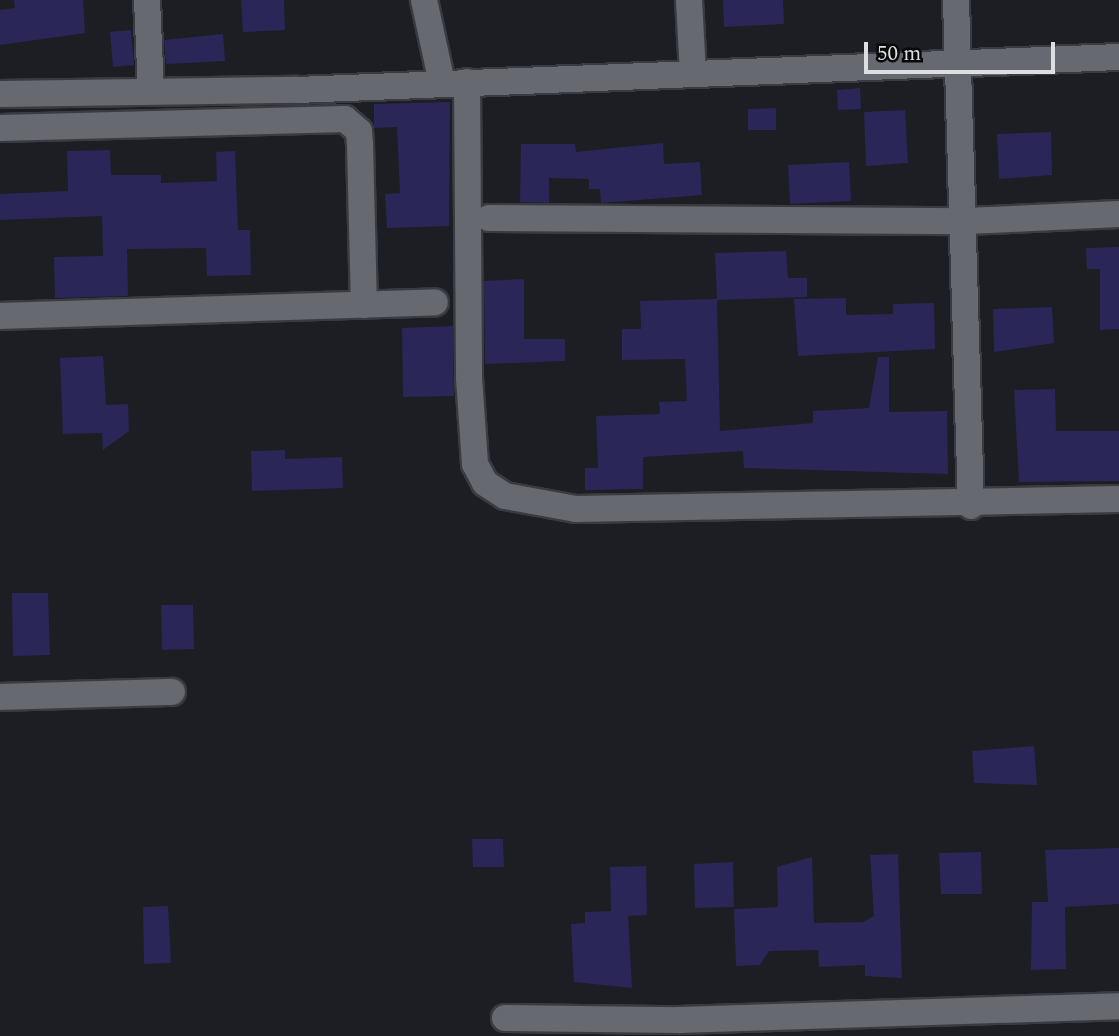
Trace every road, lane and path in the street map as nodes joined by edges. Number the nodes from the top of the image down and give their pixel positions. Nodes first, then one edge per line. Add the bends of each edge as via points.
1 (146, 0) edge
2 (424, 0) edge
3 (689, 0) edge
4 (956, 0) edge
5 (1119, 57) edge
6 (959, 60) junction
7 (692, 73) junction
8 (454, 82) junction
9 (151, 91) junction
10 (0, 94) edge
11 (0, 128) edge
12 (1119, 214) edge
13 (489, 218) dead end
14 (967, 221) junction
15 (435, 302) dead end
16 (364, 305) junction
17 (0, 316) edge
18 (1119, 499) edge
19 (971, 506) junction
20 (172, 692) dead end
21 (0, 697) edge
22 (1119, 1006) edge
23 (505, 1018) dead end

1 - 9 street
2 - 8 street
3 - 7 street
4 - 6 street
5 - 6 street
6 - 7 street
6 - 14 street
7 - 8 street
8 - 9 street
8 - 19 street via 475,464 485,483 505,496 576,509
9 - 10 street
11 - 16 street via 345,119 359,131
12 - 14 street
13 - 14 street
14 - 19 street
15 - 16 street
16 - 17 street
18 - 19 street
20 - 21 street
22 - 23 street via 679,1020

